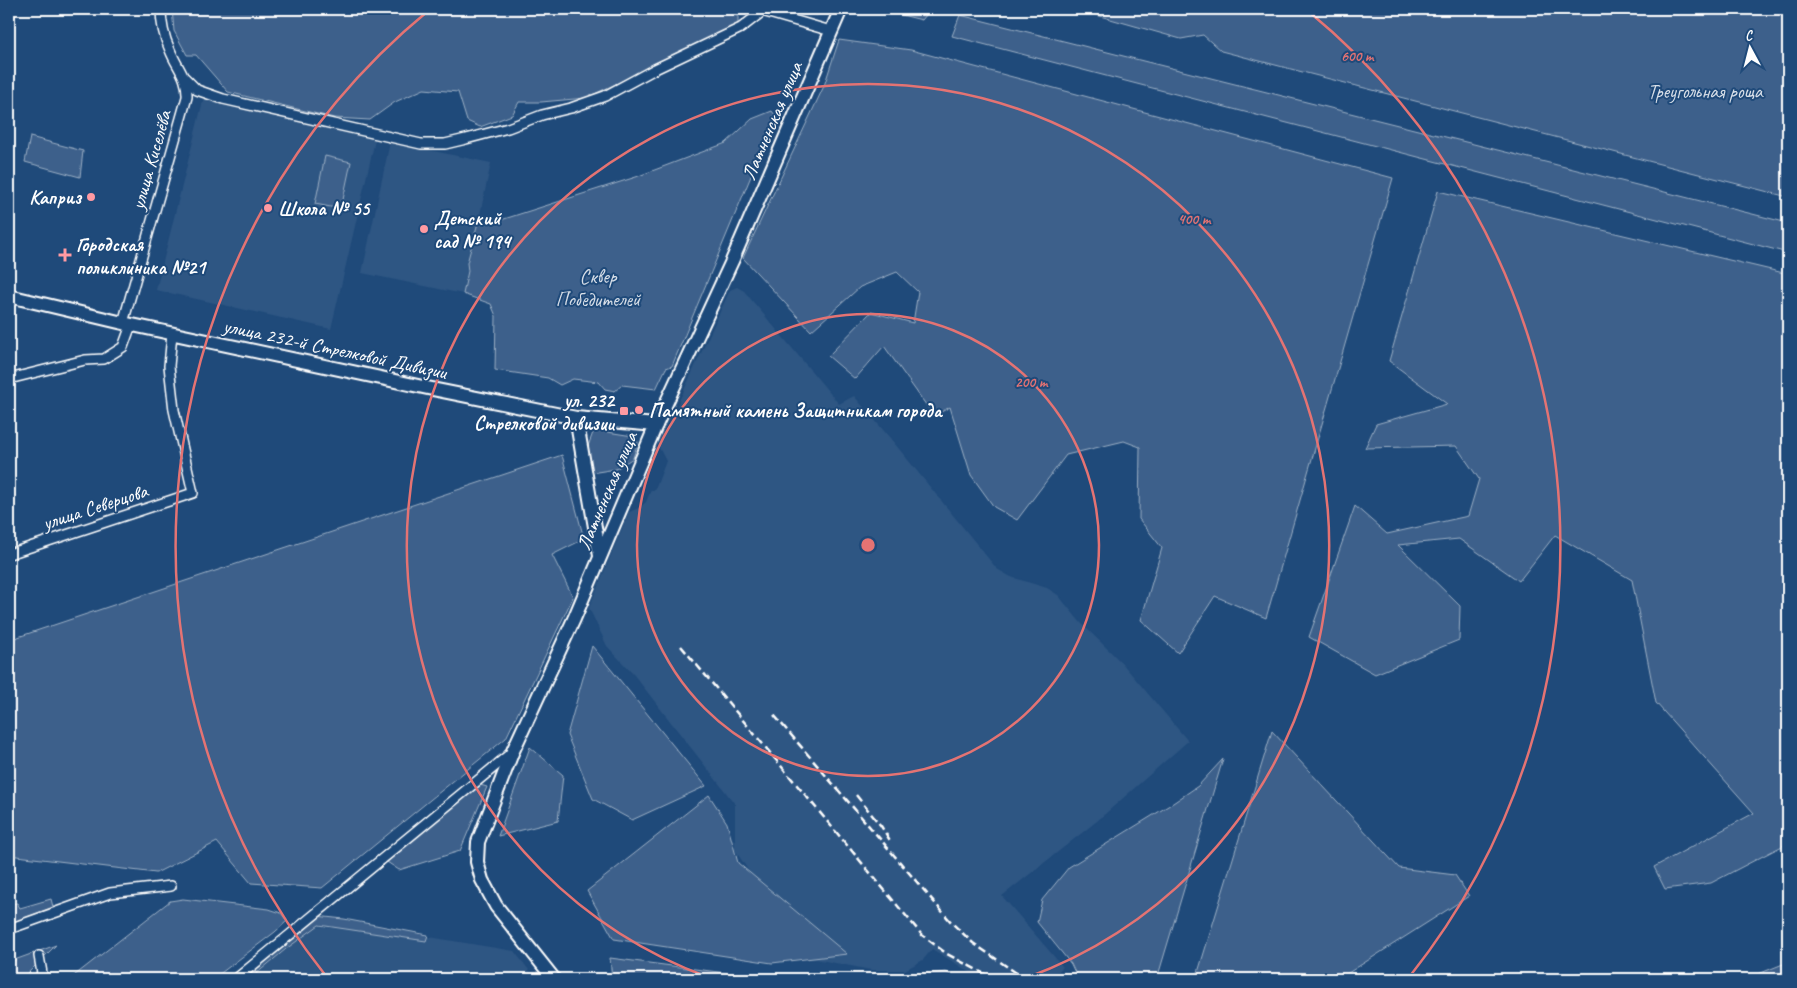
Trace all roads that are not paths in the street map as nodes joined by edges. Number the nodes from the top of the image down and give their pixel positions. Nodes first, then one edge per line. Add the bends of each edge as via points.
1 (161, 9) edge
2 (841, 9) edge
3 (759, 10) edge
4 (831, 31) junction
5 (185, 78) junction
6 (9, 296) edge
7 (127, 324) junction
8 (172, 334) junction
9 (9, 379) edge
10 (576, 418) junction
11 (656, 425) junction
12 (9, 554) edge
13 (600, 556) junction
14 (512, 753) junction
15 (171, 886) dead end
16 (9, 929) edge
17 (40, 956) dead end
18 (39, 979) edge
19 (236, 979) edge
20 (554, 979) edge

1 - 5 street, улица Киселёва via 164,35
2 - 4 street, Латненская улица
3 - 4 street
3 - 5 street via 741,28 605,96 542,114 508,128 445,144 421,144 223,99 197,90
4 - 11 street, Латненская улица via 732,261
5 - 7 street, улица Киселёва via 187,97
6 - 7 street, улица 232-й Стрелковой Дивизии
7 - 8 street, улица 232-й Стрелковой Дивизии
7 - 9 street, улица Киселёва via 123,347 104,360 85,360
8 - 10 street, улица 232-й Стрелковой Дивизии
8 - 12 street, улица Северцова via 169,366 174,410 193,493
10 - 11 street, улица 232-й Стрелковой Дивизии
10 - 13 street
11 - 13 street, Латненская улица
13 - 14 street, Латненская улица
14 - 19 street
14 - 20 street, Латненская улица via 478,842 477,862 482,880 496,906
15 - 16 street via 110,893
17 - 18 street via 42,973

